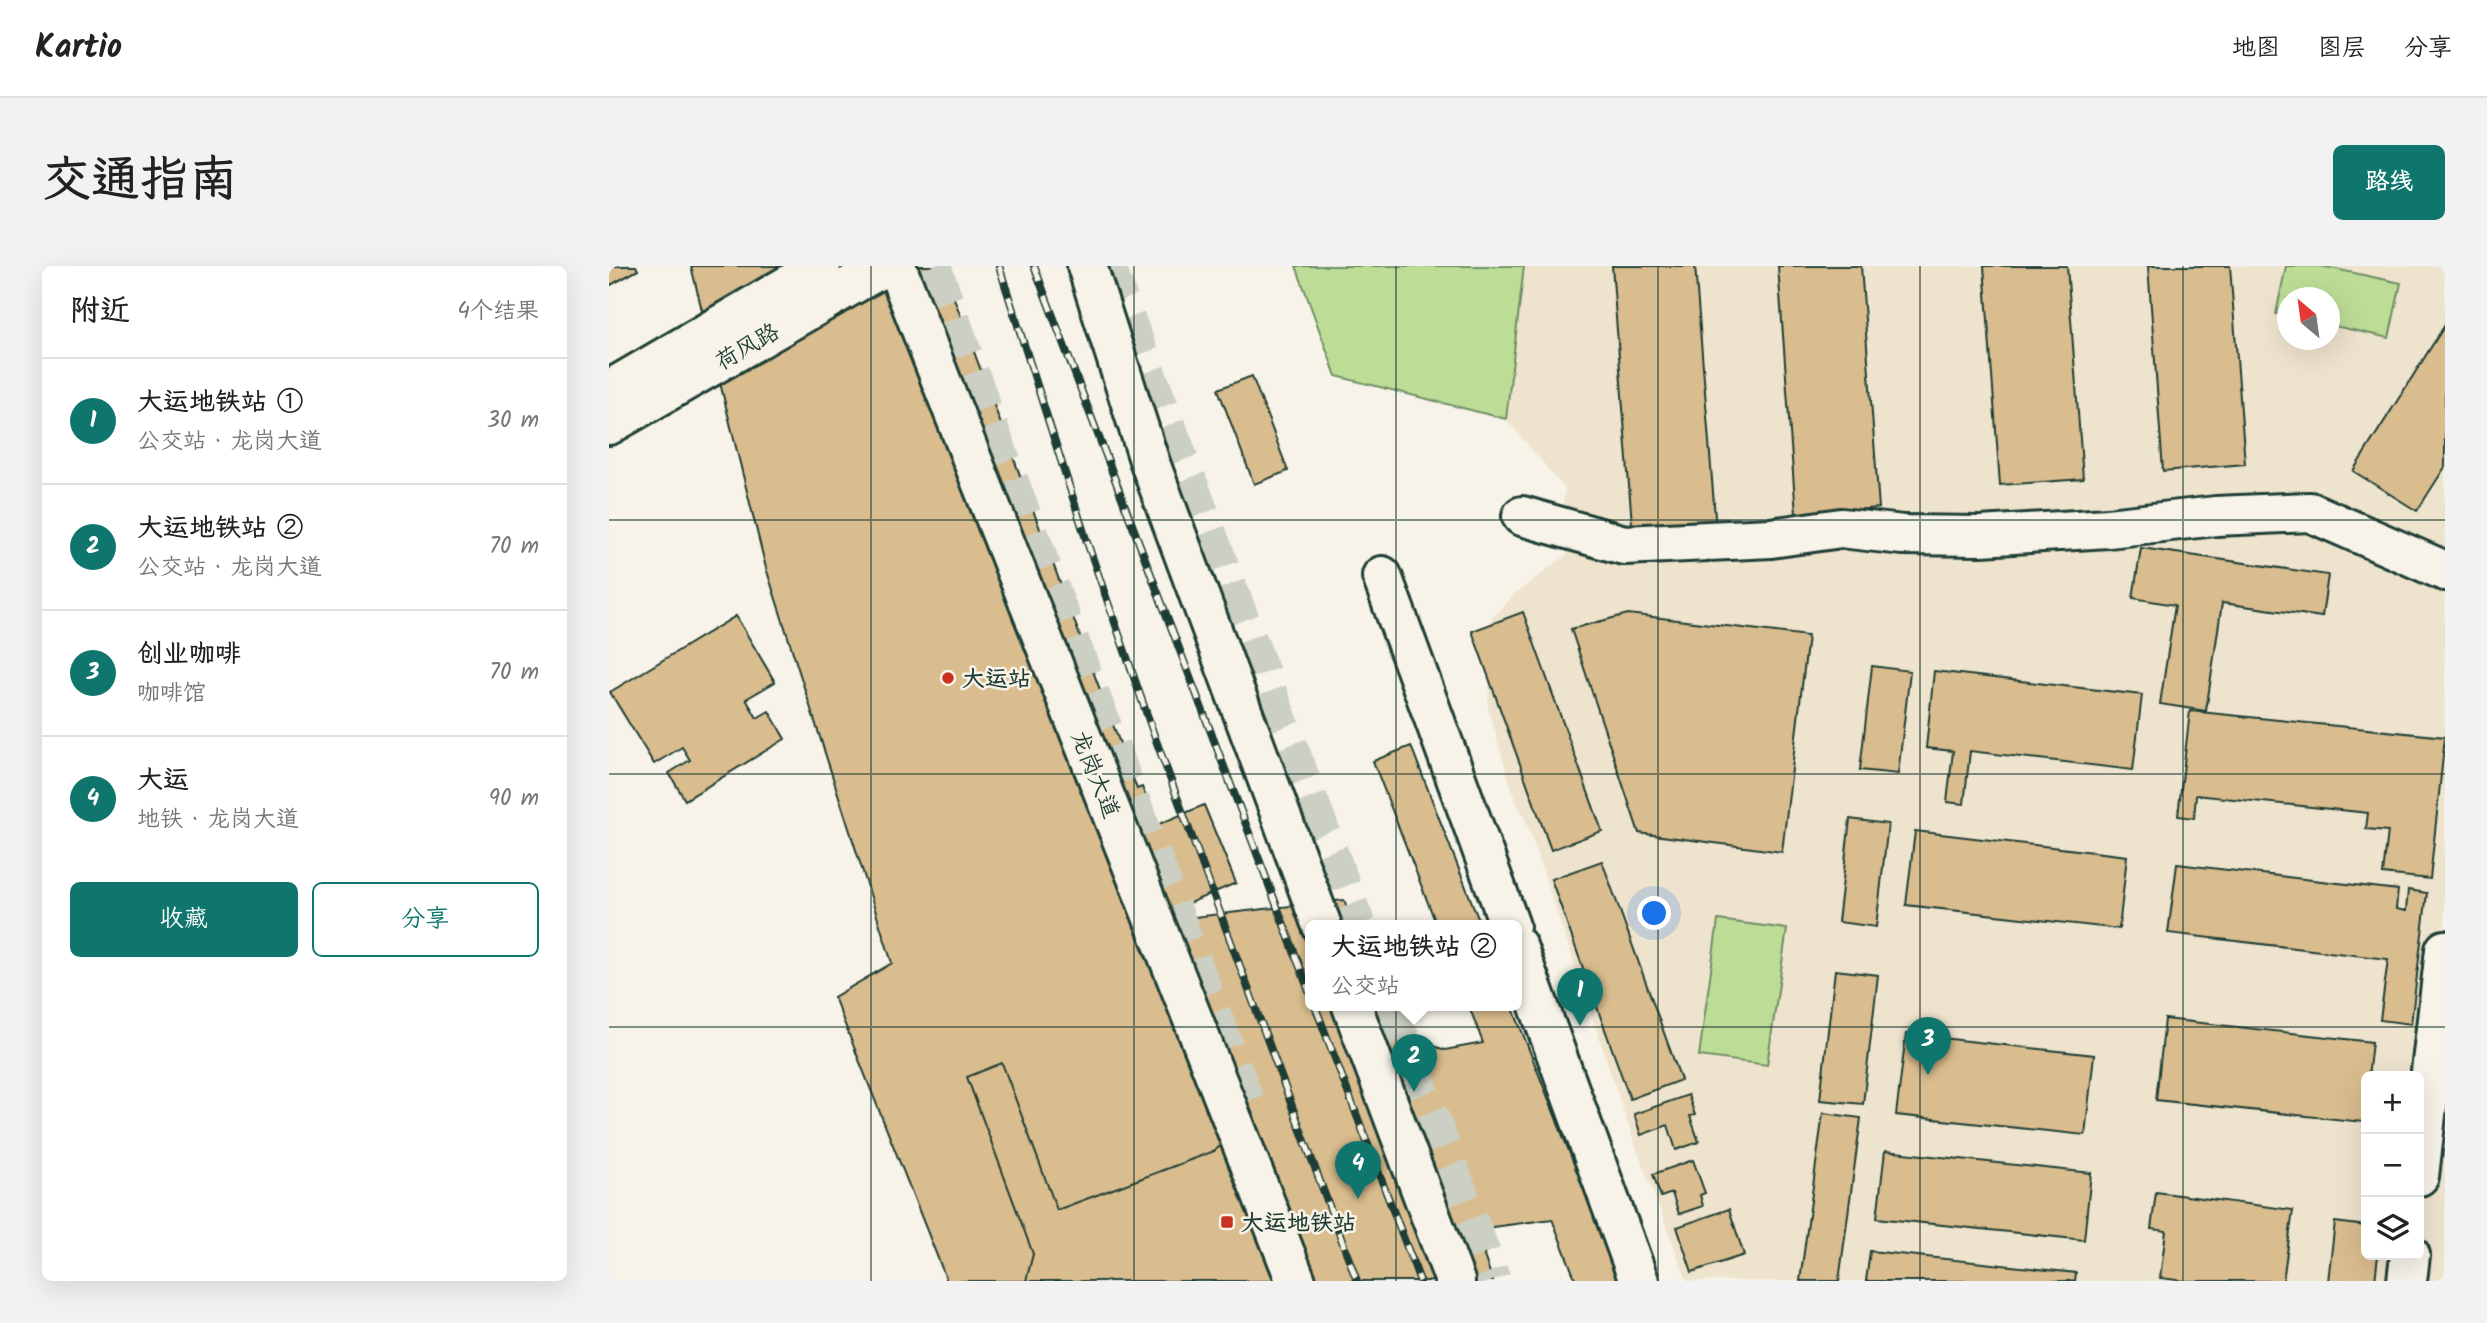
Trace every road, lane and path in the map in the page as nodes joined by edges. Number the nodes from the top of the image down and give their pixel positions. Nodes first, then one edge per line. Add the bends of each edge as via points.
1 (821, 266) edge
2 (885, 266) edge
3 (896, 266) edge
4 (1087, 266) edge
5 (776, 311) junction
6 (609, 390) edge
7 (609, 425) edge
8 (1522, 516) dead end
9 (2445, 571) edge
10 (1382, 576) dead end
11 (1320, 920) edge
12 (1508, 920) edge
13 (2445, 950) edge
14 (1522, 960) edge
15 (1354, 1011) edge
16 (2424, 1134) edge
17 (2409, 1260) edge
18 (1296, 1281) edge
19 (1455, 1281) edge
20 (1640, 1281) edge
21 (2407, 1281) edge

1 - 5 main road, 荷风路
2 - 5 main road, 荷风路
3 - 18 main road, 龙岗大道
4 - 11 main road via 1150,463
5 - 6 main road, 荷风路
5 - 7 main road, 荷风路
8 - 9 main road via 1624,545 1771,538 1841,528 1981,536 2310,512
10 - 12 main road
13 - 16 main road
14 - 20 main road
15 - 19 main road
17 - 21 main road

